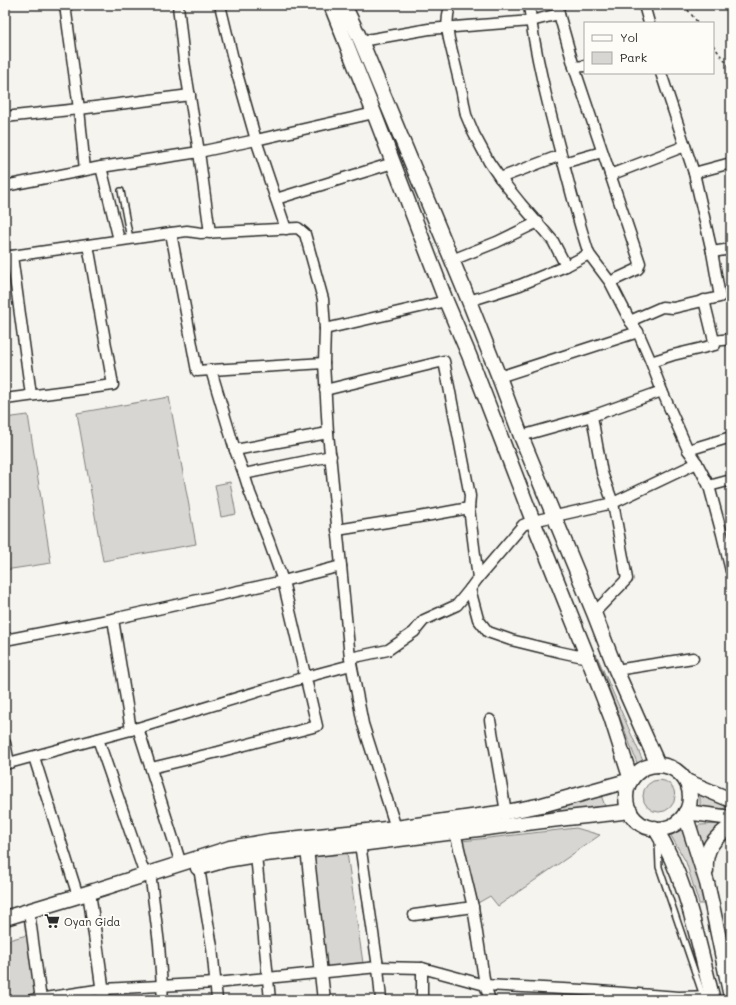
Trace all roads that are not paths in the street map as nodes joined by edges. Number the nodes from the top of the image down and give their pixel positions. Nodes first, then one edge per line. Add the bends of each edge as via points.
1 (65, 5) edge
2 (178, 5) edge
3 (220, 5) edge
4 (331, 5) edge
5 (344, 5) edge
6 (450, 5) edge
7 (529, 5) edge
8 (644, 5) edge
9 (559, 9) edge
10 (531, 21) junction
11 (649, 22) edge
12 (447, 28) junction
13 (361, 41) junction
14 (584, 66) edge
15 (574, 67) junction
16 (661, 74) edge
17 (190, 95) junction
18 (79, 109) junction
19 (374, 113) junction
20 (5, 117) edge
21 (256, 140) junction
22 (685, 146) junction
23 (199, 152) junction
24 (602, 152) junction
25 (562, 159) junction
26 (393, 163) junction
27 (731, 163) edge
28 (101, 167) junction
29 (85, 170) junction
30 (694, 173) junction
31 (610, 175) junction
32 (500, 178) junction
33 (5, 186) edge
34 (121, 191) dead end
35 (276, 199) junction
36 (538, 222) junction
37 (286, 229) junction
38 (171, 233) junction
39 (210, 233) junction
40 (130, 238) junction
41 (119, 240) junction
42 (88, 245) junction
43 (731, 249) edge
44 (712, 252) junction
45 (589, 254) junction
46 (8, 257) edge
47 (452, 260) junction
48 (566, 266) junction
49 (610, 282) junction
50 (704, 300) junction
51 (446, 301) junction
52 (469, 301) junction
53 (630, 321) junction
54 (325, 329) junction
55 (638, 332) junction
56 (731, 339) edge
57 (714, 341) junction
58 (651, 362) junction
59 (324, 363) junction
60 (211, 370) junction
61 (499, 377) junction
62 (325, 390) junction
63 (662, 390) junction
64 (31, 395) junction
65 (5, 399) edge
66 (592, 416) junction
67 (328, 433) junction
68 (521, 436) junction
69 (731, 437) edge
70 (235, 450) junction
71 (688, 450) junction
72 (331, 456) junction
73 (697, 463) junction
74 (244, 474) junction
75 (731, 480) edge
76 (709, 486) junction
77 (613, 503) junction
78 (469, 508) junction
79 (554, 516) junction
80 (533, 521) junction
81 (337, 530) junction
82 (727, 533) edge
83 (341, 566) junction
84 (731, 571) edge
85 (478, 578) junction
86 (283, 581) junction
87 (470, 589) junction
88 (594, 613) junction
89 (113, 619) junction
90 (5, 640) edge
91 (588, 658) junction
92 (692, 658) dead end
93 (351, 661) junction
94 (616, 670) junction
95 (306, 677) junction
96 (490, 720) dead end
97 (135, 729) junction
98 (98, 739) junction
99 (5, 742) edge
100 (34, 756) junction
101 (7, 764) edge
102 (658, 765) junction
103 (151, 768) junction
104 (631, 780) junction
105 (686, 781) junction
106 (731, 800) edge
107 (630, 811) junction
108 (506, 812) junction
109 (686, 813) junction
110 (731, 818) edge
111 (731, 826) edge
112 (396, 828) junction
113 (657, 831) junction
114 (454, 832) junction
115 (360, 844) junction
116 (307, 849) junction
117 (256, 855) junction
118 (181, 864) junction
119 (198, 868) junction
120 (148, 878) junction
121 (707, 883) junction
122 (84, 898) junction
123 (473, 907) junction
124 (414, 915) dead end
125 (5, 918) edge
126 (30, 919) junction
127 (5, 927) edge
128 (378, 967) junction
129 (422, 968) junction
130 (321, 972) junction
131 (269, 977) junction
132 (216, 983) junction
133 (485, 985) junction
134 (162, 986) junction
135 (103, 994) edge
136 (709, 997) edge
137 (731, 997) edge
138 (680, 999) edge
139 (38, 1000) edge
140 (163, 1000) edge
141 (217, 1000) edge
142 (270, 1000) edge
143 (324, 1000) edge
144 (381, 1000) edge
145 (422, 1000) edge
146 (490, 1000) edge

1 - 18 street
2 - 17 street
3 - 21 street
4 - 19 main road
5 - 13 main road
6 - 12 street
7 - 10 street
8 - 11 street
9 - 10 street
9 - 15 street
10 - 12 street
10 - 25 street via 547,102
12 - 13 street
12 - 32 street via 466,115 489,162
13 - 47 main road
14 - 15 street
15 - 24 street
16 - 22 street
17 - 18 street
17 - 23 street
18 - 20 street
18 - 29 street
19 - 21 street
19 - 26 main road
21 - 23 street
21 - 35 street
22 - 30 street
22 - 31 street
23 - 28 street
23 - 39 street
24 - 25 street
24 - 31 street
25 - 32 street
25 - 45 street
26 - 35 street
26 - 51 main road
27 - 30 street
28 - 29 street
28 - 41 street
29 - 33 street
30 - 44 street
31 - 49 street via 640,263 638,269
32 - 36 street
34 - 40 lane
35 - 37 street
36 - 47 street
36 - 48 street via 553,241
37 - 39 street
37 - 54 street via 298,228 305,234 322,299
38 - 39 street
38 - 40 street
38 - 60 street via 197,372
40 - 41 street
41 - 42 street
42 - 46 street
42 - 64 street via 113,386
43 - 44 street
44 - 50 street via 720,297
45 - 48 street
45 - 49 street
46 - 64 street
47 - 52 main road
48 - 52 street via 520,285
49 - 53 street
50 - 53 street via 673,308 662,307
50 - 57 street
51 - 54 street
51 - 80 main road
52 - 61 main road
53 - 55 street
54 - 59 street
55 - 58 street
55 - 61 street
56 - 57 street
57 - 58 street via 715,345
58 - 63 street
59 - 60 street
59 - 62 street
60 - 70 street
61 - 68 main road
62 - 67 street
62 - 78 street via 444,361 470,496
63 - 66 street
63 - 71 street
64 - 65 street
66 - 68 street
66 - 77 street via 602,473
67 - 70 street
67 - 72 street
68 - 79 main road
69 - 71 street
70 - 74 street
71 - 73 street
72 - 74 street
72 - 81 street
73 - 76 street
73 - 77 street
74 - 86 street
75 - 76 street
76 - 82 street
77 - 79 street
77 - 88 street via 627,579
78 - 81 street
78 - 85 street
79 - 80 street
79 - 88 main road
80 - 85 street via 523,525
80 - 91 main road
81 - 83 street
82 - 84 street
83 - 86 street
83 - 93 street
85 - 87 street
86 - 89 street
86 - 95 street
87 - 91 street via 478,619 488,632
87 - 93 street via 456,605 424,620 414,632 388,650
88 - 94 main road
89 - 90 street
89 - 97 street
91 - 104 main road via 611,716
92 - 94 street
93 - 95 street
93 - 112 street via 363,724
94 - 102 main road
95 - 97 street
95 - 103 street via 317,726
96 - 108 street
97 - 98 street
97 - 103 street
98 - 100 street
98 - 120 street
99 - 101 street
100 - 101 street
100 - 122 street
102 - 104 main road via 640,771
102 - 105 main road via 677,771
103 - 118 street
104 - 107 main road via 626,795
104 - 108 main road via 542,805
105 - 106 main road
105 - 109 main road via 690,796
107 - 113 main road via 638,821
107 - 114 main road
108 - 112 main road
109 - 110 main road
109 - 113 main road via 672,825
109 - 121 main road
111 - 121 main road via 719,835 707,852
112 - 118 main road via 270,841 230,848
113 - 136 main road via 678,873 690,910
114 - 115 main road
114 - 123 street
115 - 116 main road
115 - 128 street
116 - 117 main road
116 - 130 street
117 - 119 main road
117 - 131 street
118 - 120 main road
119 - 120 main road
119 - 132 street
120 - 122 main road
120 - 134 street via 159,944
121 - 137 main road
122 - 125 main road
122 - 126 main road
122 - 135 street
123 - 124 street
123 - 133 street
126 - 127 main road
126 - 139 street
128 - 129 street
128 - 130 street
128 - 144 street
129 - 133 street
129 - 145 street
130 - 131 street
130 - 143 street
131 - 132 street
131 - 142 street
132 - 134 street
132 - 141 street
133 - 138 street via 583,990
133 - 146 street
134 - 135 street
134 - 140 street
135 - 139 street
136 - 138 street

